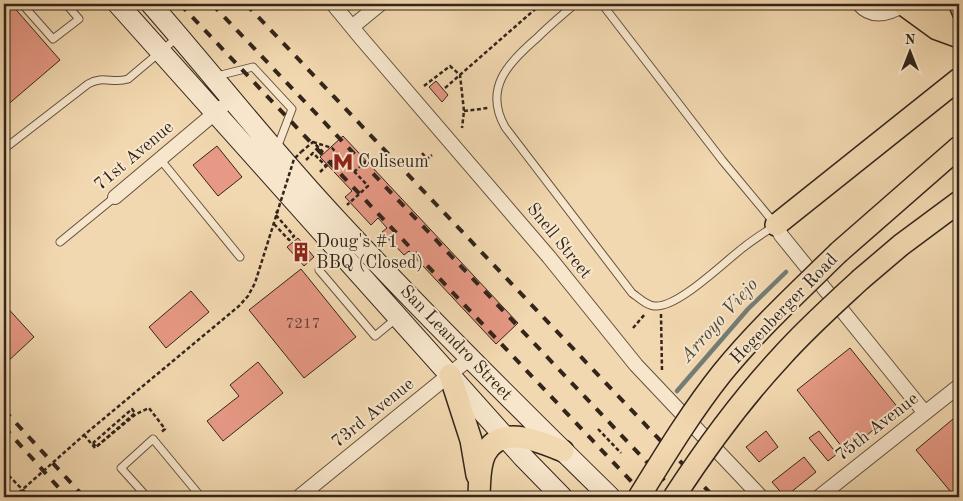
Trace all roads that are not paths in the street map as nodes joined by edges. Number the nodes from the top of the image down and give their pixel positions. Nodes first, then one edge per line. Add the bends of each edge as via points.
1 (22, 4) edge
2 (66, 4) edge
3 (118, 4) edge
4 (151, 4) edge
5 (333, 4) edge
6 (380, 4) edge
7 (575, 4) edge
8 (602, 4) edge
9 (859, 4) edge
10 (904, 4) edge
11 (937, 4) edge
12 (352, 27) junction
13 (953, 34) edge
14 (179, 36) junction
15 (161, 52) junction
16 (214, 77) junction
17 (959, 79) edge
18 (232, 99) junction
19 (215, 113) junction
20 (959, 146) edge
21 (4, 150) edge
22 (276, 151) junction
23 (160, 159) junction
24 (115, 197) joint
25 (959, 202) edge
26 (776, 225) junction
27 (60, 242) dead end
28 (240, 256) dead end
29 (319, 270) dead end
30 (398, 317) junction
31 (470, 358) junction
32 (450, 374) junction
33 (959, 386) edge
34 (925, 413) junction
35 (505, 438) junction
36 (563, 451) junction
37 (755, 494) edge
38 (480, 495) edge
39 (146, 497) edge
40 (201, 497) edge
41 (299, 497) edge
42 (562, 497) edge
43 (610, 497) edge
44 (639, 497) edge
45 (674, 497) edge
46 (819, 497) edge

1 - 2 lane via 53,39 79,19
3 - 15 main road, San Leandro Street
4 - 14 main road, San Leandro Street
5 - 12 street, Snell Street
6 - 12 street
7 - 26 lane via 510,62 498,85 498,115 632,293 646,303 666,306
8 - 26 lane
9 - 10 street via 864,11 873,14
10 - 13 main road via 937,28
11 - 13 main road
12 - 37 street, Snell Street via 549,257 636,365
14 - 15 lane
14 - 16 main road, San Leandro Street
15 - 19 main road, San Leandro Street
15 - 21 lane via 128,79 118,82 103,79 88,84
16 - 18 main road, San Leandro Street
16 - 22 lane via 253,67 292,109
17 - 26 main road
18 - 19 street, 71st Avenue
18 - 22 main road, San Leandro Street
19 - 23 street, 71st Avenue
19 - 30 main road, San Leandro Street
20 - 44 main road, Hegenberger Road, bridge via 796,293 722,373
22 - 31 main road, San Leandro Street
23 - 24 street, 71st Avenue
23 - 28 lane
24 - 27 lane, 71st Avenue
25 - 45 main road, Hegenberger Road, bridge via 861,279 781,357 724,427
26 - 34 street
29 - 30 lane via 375,336
30 - 32 main road, San Leandro Street
31 - 32 street, 73rd Avenue
31 - 36 main road, San Leandro Street
32 - 35 main road, San Leandro Street
32 - 38 main road via 471,440
32 - 41 street, 73rd Avenue
33 - 34 street, 75th Avenue
34 - 46 street, 75th Avenue
35 - 36 main road via 523,438
35 - 38 main road via 485,454 480,473
35 - 42 main road, San Leandro Street
36 - 43 main road, San Leandro Street
39 - 40 lane via 121,468 153,439

